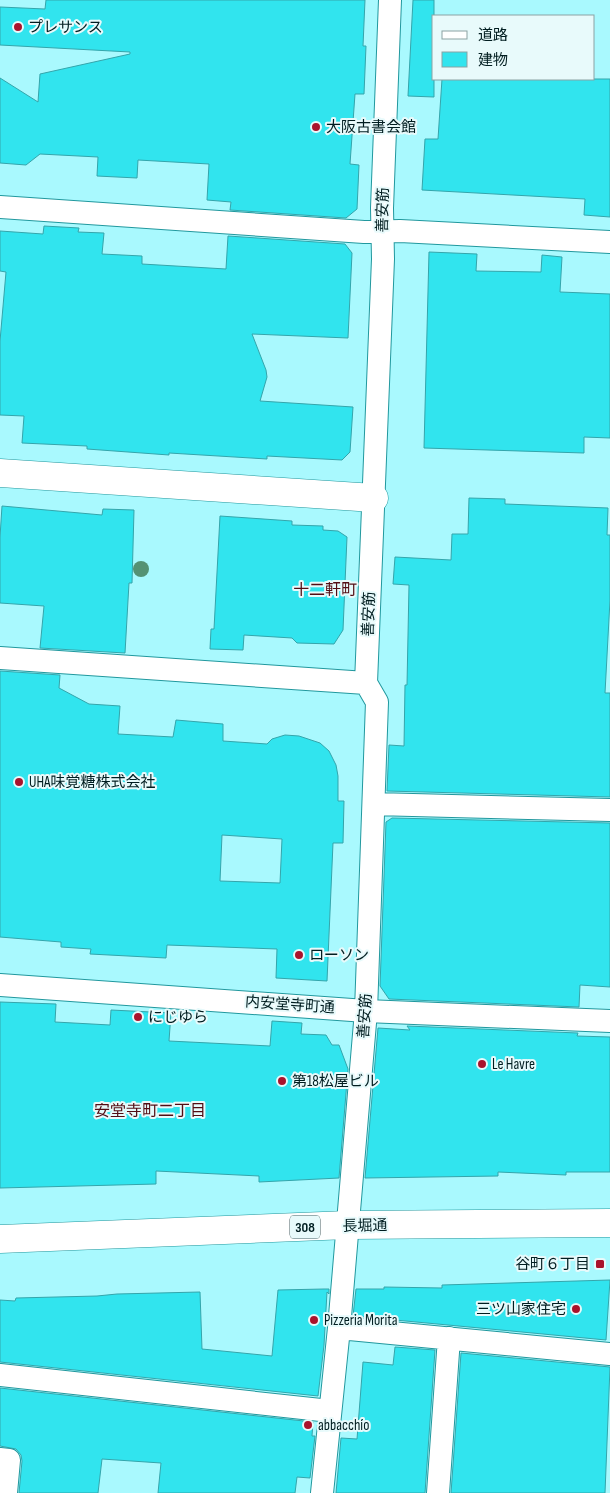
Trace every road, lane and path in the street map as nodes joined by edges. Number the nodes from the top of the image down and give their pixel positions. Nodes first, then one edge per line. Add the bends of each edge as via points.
1 (390, 0) edge
2 (0, 207) edge
3 (383, 232) junction
4 (610, 242) edge
5 (0, 473) edge
6 (374, 498) junction
7 (0, 658) edge
8 (366, 683) junction
9 (374, 804) junction
10 (610, 810) edge
11 (0, 984) edge
12 (366, 1010) junction
13 (610, 1021) edge
14 (610, 1223) edge
15 (348, 1225) junction
16 (0, 1239) edge
17 (339, 1328) junction
18 (449, 1338) junction
19 (610, 1354) edge
20 (0, 1376) edge
21 (330, 1411) junction
22 (0, 1459) edge
23 (6, 1493) edge
24 (322, 1493) edge
25 (438, 1493) edge

1 - 3 street, 善安筋
2 - 3 street
3 - 4 street
3 - 6 street, 善安筋
5 - 6 main road
6 - 8 street, 善安筋
7 - 8 street
8 - 9 street, 善安筋 via 377,702
9 - 10 street
9 - 12 street, 善安筋
11 - 12 street, 内安堂寺町通
12 - 13 street, 内安堂寺町通
12 - 15 street, 善安筋
14 - 15 main road, 長堀通 / 308
15 - 16 main road, 長堀通 / 308
15 - 17 street, 善安筋
17 - 18 street
17 - 21 street, 善安筋
18 - 19 street
18 - 25 street
20 - 21 street
21 - 24 street, 善安筋
22 - 23 street via 9,1460

